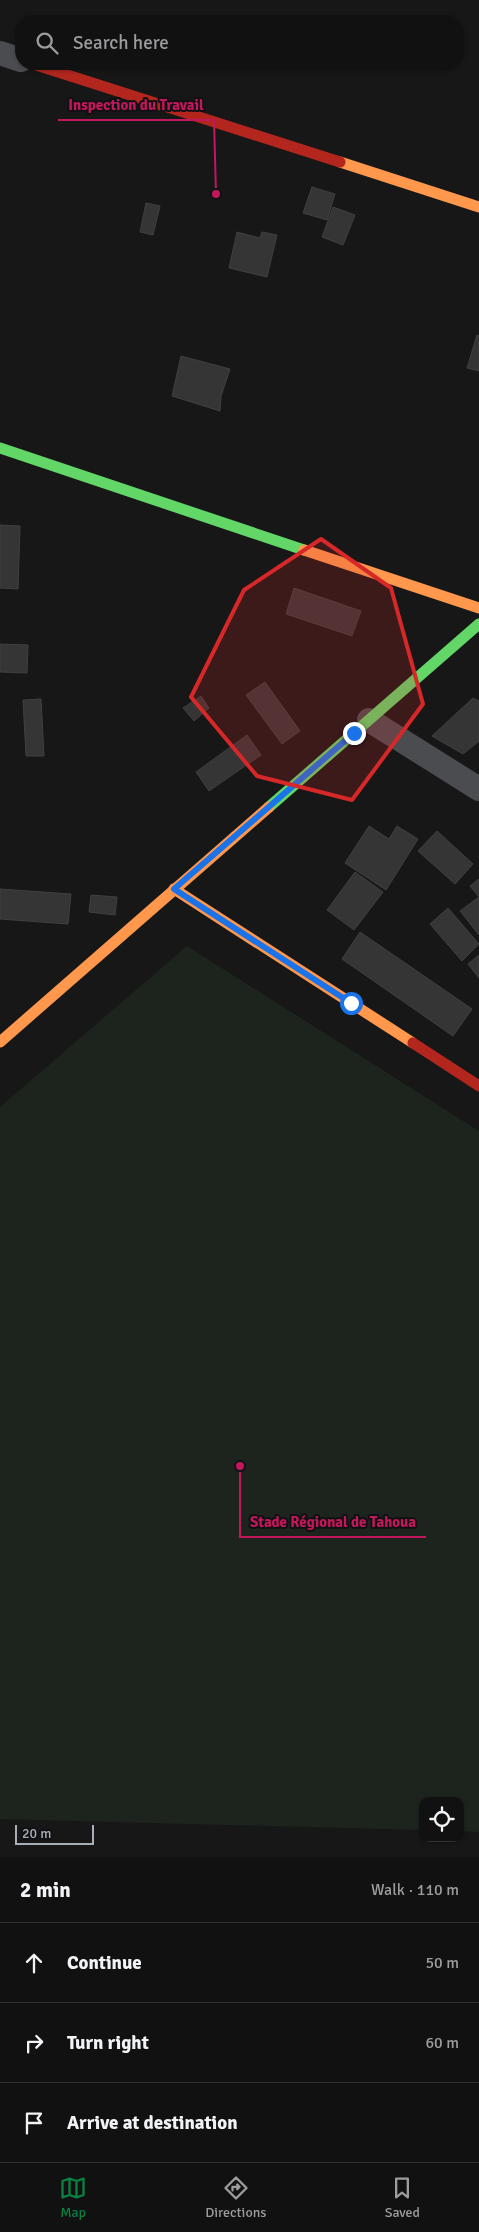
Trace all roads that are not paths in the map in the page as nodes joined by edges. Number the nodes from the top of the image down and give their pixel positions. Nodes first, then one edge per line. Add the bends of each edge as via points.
1 (0, 53) edge
2 (15, 58) edge
3 (51, 70) edge
4 (479, 207) edge
5 (0, 448) edge
6 (479, 608) edge
7 (479, 624) edge
8 (368, 720) junction
9 (479, 789) edge
10 (174, 889) junction
11 (0, 1042) edge
12 (479, 1086) edge

1 - 2 street
3 - 4 street
5 - 6 street
7 - 8 street
8 - 9 street
8 - 10 street
10 - 11 street
10 - 12 street

